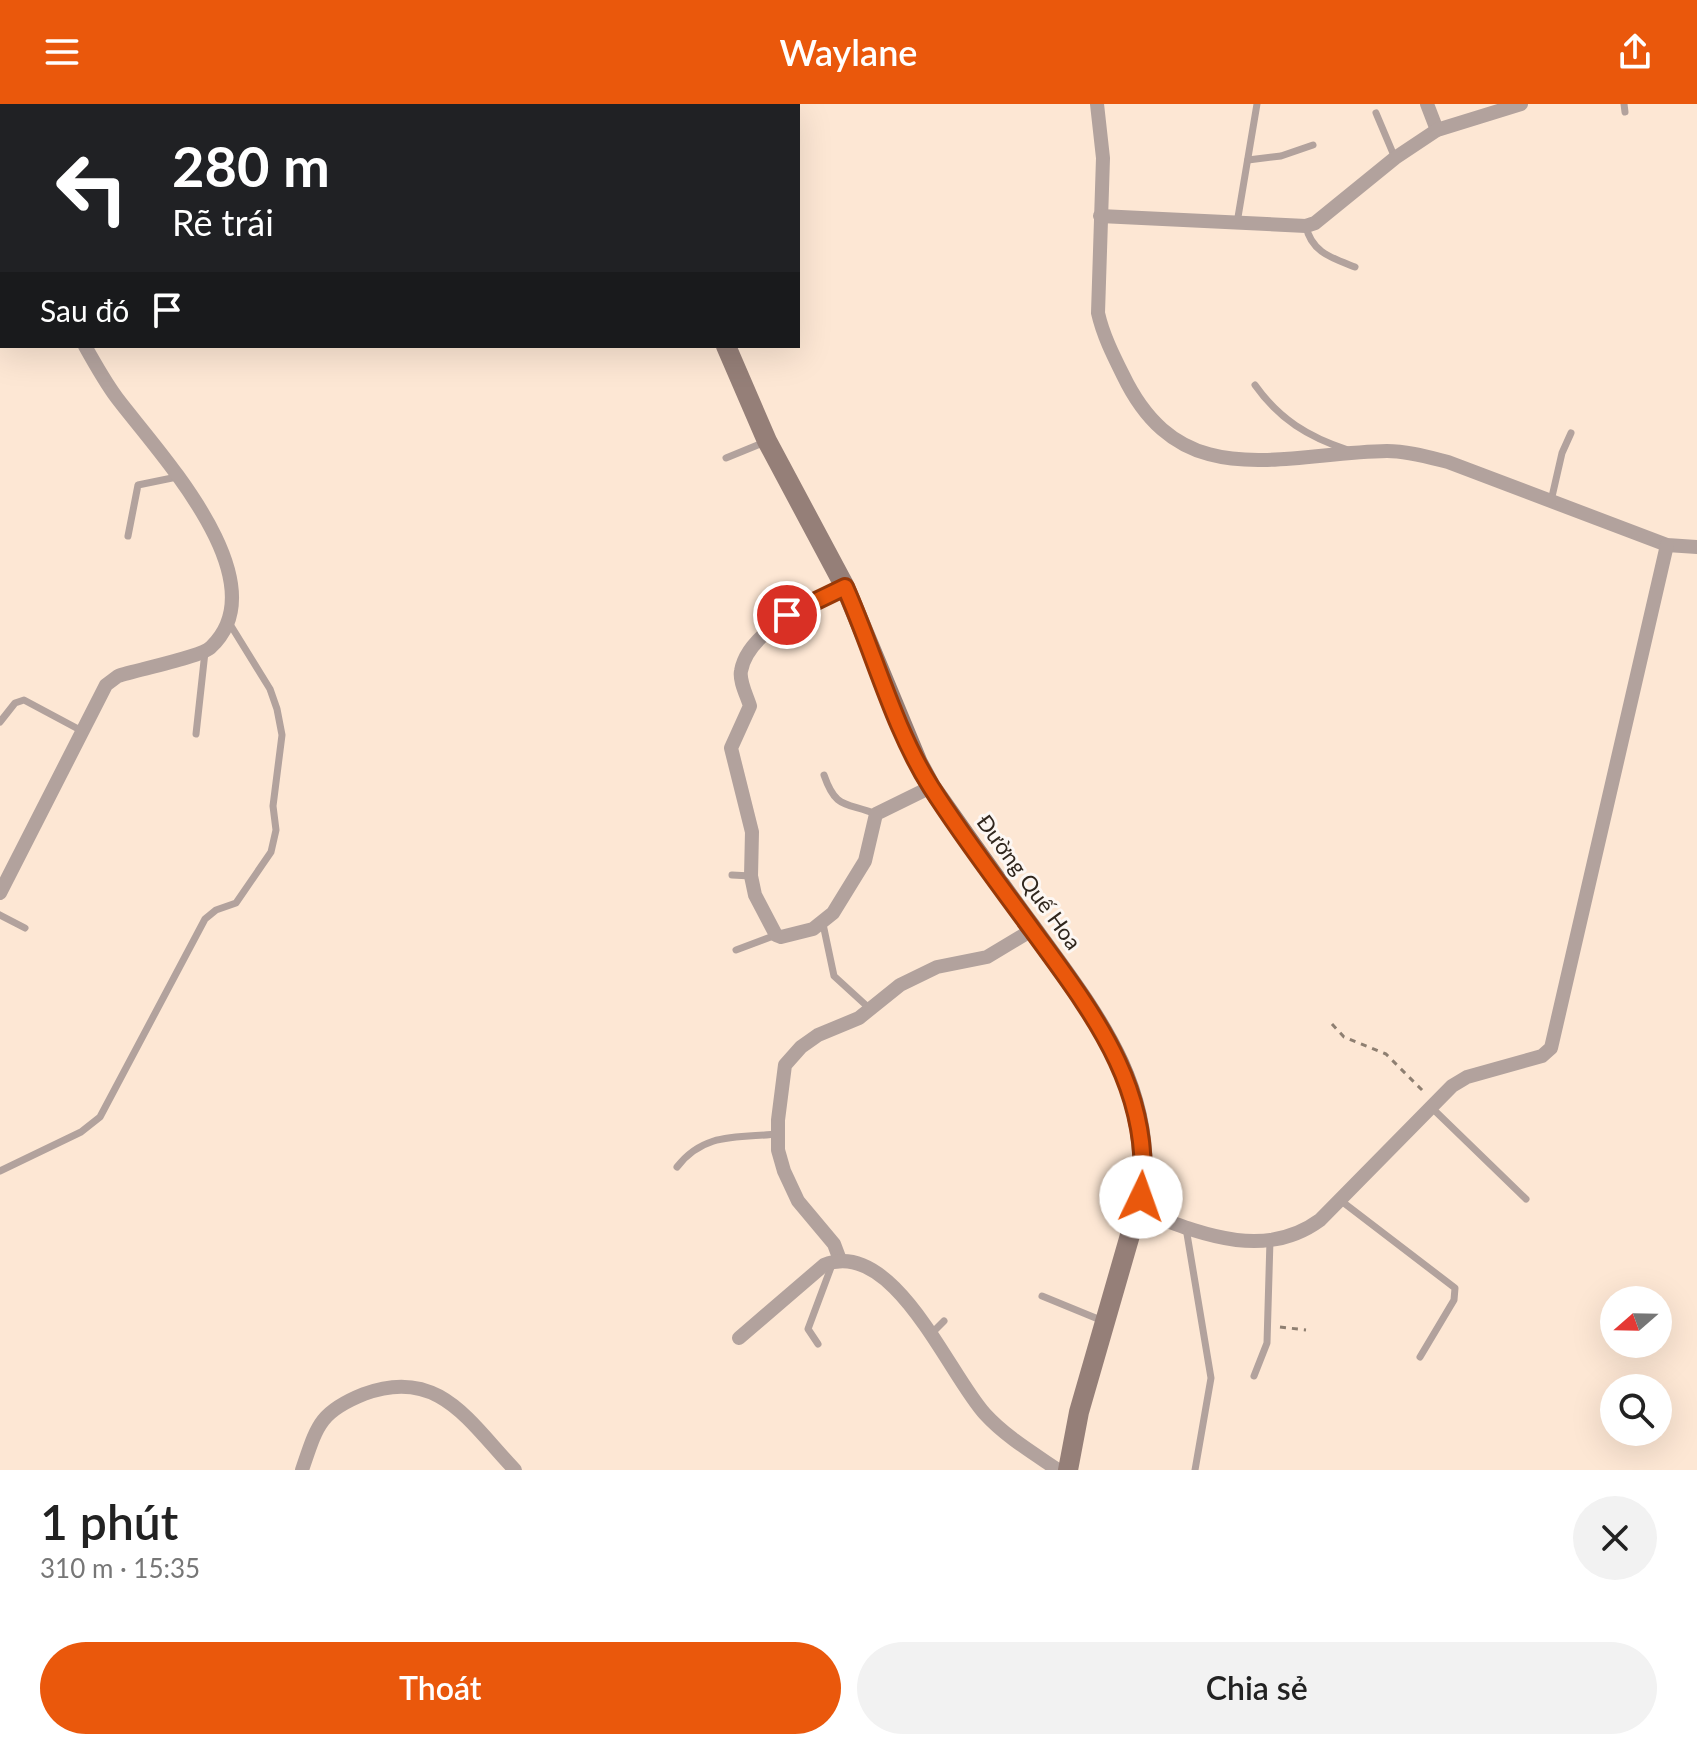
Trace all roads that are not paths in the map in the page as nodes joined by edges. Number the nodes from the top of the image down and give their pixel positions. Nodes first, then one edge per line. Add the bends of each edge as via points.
1 (1097, 104) edge
2 (1257, 104) edge
3 (1427, 104) edge
4 (1521, 104) edge
5 (1493, 108) edge
6 (1376, 113) dead end
7 (1437, 130) junction
8 (1313, 145) dead end
9 (1395, 158) junction
10 (1248, 160) junction
11 (1100, 216) junction
12 (1237, 223) junction
13 (1306, 226) junction
14 (1355, 267) dead end
15 (86, 348) edge
16 (727, 348) edge
17 (1255, 385) dead end
18 (1571, 433) dead end
19 (767, 441) junction
20 (1358, 453) junction
21 (726, 458) dead end
22 (180, 477) junction
23 (1551, 501) junction
24 (128, 536) dead end
25 (1667, 545) junction
26 (1697, 547) edge
27 (845, 587) junction
28 (228, 621) junction
29 (204, 658) junction
30 (0, 722) edge
31 (84, 732) junction
32 (196, 734) dead end
33 (824, 775) dead end
34 (931, 787) junction
35 (876, 814) junction
36 (732, 875) dead end
37 (751, 876) junction
38 (0, 893) edge
39 (0, 915) edge
40 (823, 924) junction
41 (25, 928) dead end
42 (1032, 930) junction
43 (776, 935) junction
44 (736, 950) dead end
45 (870, 1009) junction
46 (1433, 1105) junction
47 (778, 1134) junction
48 (677, 1167) dead end
49 (0, 1171) edge
50 (1526, 1199) dead end
51 (1340, 1200) junction
52 (1138, 1210) junction
53 (1186, 1228) junction
54 (1270, 1240) junction
55 (837, 1260) junction
56 (1042, 1296) dead end
57 (944, 1321) dead end
58 (1105, 1322) junction
59 (931, 1334) junction
60 (739, 1338) dead end
61 (818, 1344) dead end
62 (1420, 1357) dead end
63 (1254, 1376) dead end
64 (302, 1470) edge
65 (515, 1470) edge
66 (1058, 1470) edge
67 (1068, 1470) edge
68 (1195, 1470) edge

1 - 11 street via 1103,158
2 - 10 lane
3 - 7 street
4 - 5 street
5 - 7 street
6 - 9 lane
7 - 9 street
8 - 10 lane
9 - 13 street
10 - 12 lane
11 - 12 street
11 - 20 street via 1097,291 1103,333 1133,396 1157,428 1181,446 1218,457
12 - 13 street
13 - 14 lane via 1316,249
15 - 22 street via 109,387
16 - 19 street, Đường Quế Hoa
17 - 20 lane via 1286,421
18 - 23 lane
19 - 21 lane
19 - 27 street, Đường Quế Hoa
20 - 23 street via 1419,455
22 - 24 lane via 138,485
22 - 28 street via 197,498 231,580
23 - 25 street
25 - 26 street
25 - 46 street via 1556,1036 1542,1056 1467,1077
27 - 34 street, Đường Quế Hoa
27 - 37 street via 787,615 744,661 740,674 750,706 731,748 752,832
28 - 29 street
28 - 49 lane via 270,689 282,735 271,852 236,903 205,919 100,1117 81,1132
29 - 31 street via 112,679
29 - 32 lane
30 - 31 lane via 24,700
31 - 38 street
33 - 35 lane via 840,804
34 - 35 street
34 - 42 street, Đường Quế Hoa
35 - 40 street via 865,861
36 - 37 lane
37 - 43 street
39 - 41 lane
40 - 43 street
40 - 45 lane via 834,976
42 - 45 street via 987,957 915,977
42 - 52 street, Đường Quế Hoa via 1122,1065 1145,1168
43 - 44 lane
45 - 47 street via 818,1035 785,1065
46 - 50 lane
46 - 51 street
47 - 48 lane via 707,1141
47 - 55 street via 784,1171 798,1201 834,1244
51 - 54 street via 1302,1233
51 - 62 lane via 1455,1288 1454,1300
52 - 53 street
52 - 58 street, Đường Quế Hoa
53 - 54 street via 1221,1240
53 - 68 lane via 1211,1378
54 - 63 lane via 1269,1326
55 - 59 street via 877,1275 906,1297
55 - 60 street via 801,1283
55 - 61 lane via 808,1329
56 - 58 lane
57 - 59 lane
58 - 67 street, Đường Quế Hoa
59 - 66 street via 986,1416
64 - 65 street via 319,1425 336,1405 409,1384 459,1410

